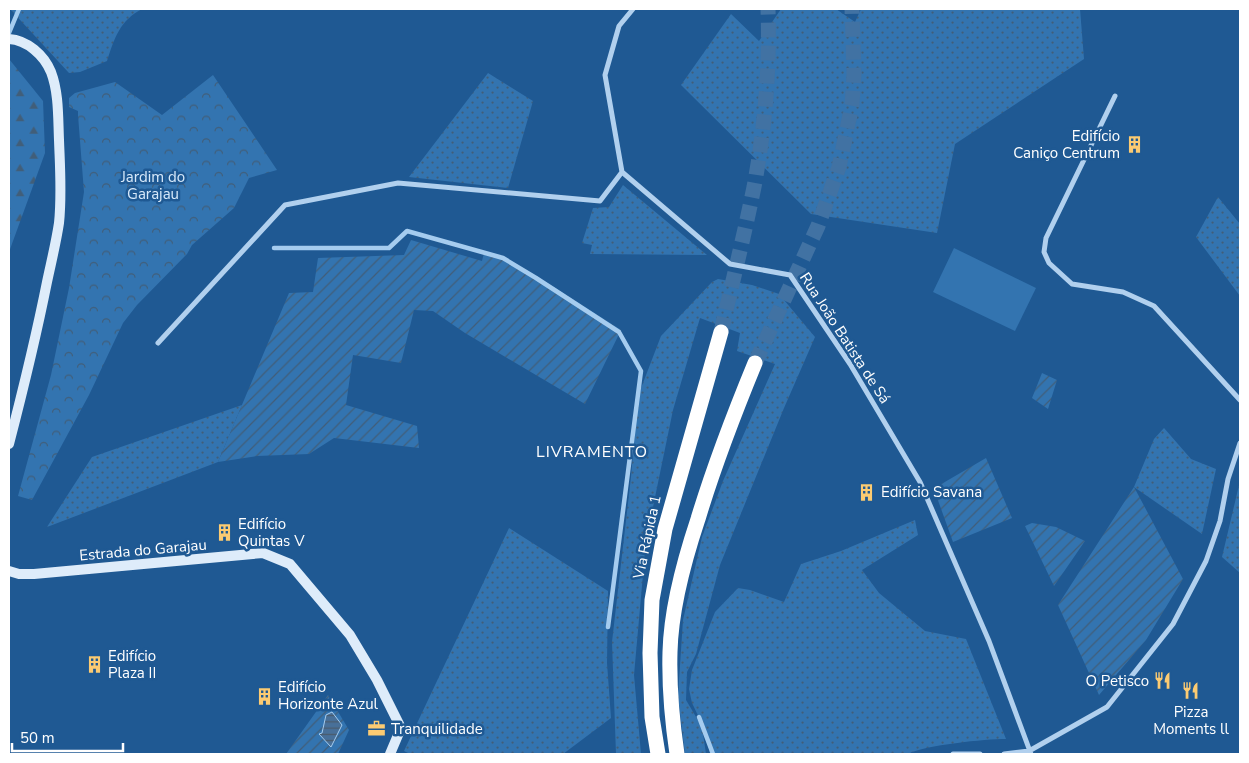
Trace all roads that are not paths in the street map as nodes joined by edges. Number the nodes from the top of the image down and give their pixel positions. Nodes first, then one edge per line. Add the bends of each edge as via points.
1 (634, 9) edge
2 (9, 39) edge
3 (1115, 96) dead end
4 (622, 172) junction
5 (721, 332) tunnel mouth
6 (158, 343) dead end
7 (755, 363) tunnel mouth
8 (1240, 400) edge
9 (9, 444) edge
10 (1240, 444) edge
11 (9, 571) edge
12 (1030, 752) edge
13 (390, 754) edge
14 (658, 754) edge
15 (677, 754) edge
16 (953, 754) edge
17 (980, 754) edge
18 (1004, 754) edge

1 - 4 street via 619,26 606,74
2 - 9 street via 17,39 29,46 50,71 55,88 61,196 33,349
3 - 8 street via 1046,238 1044,252 1049,263 1072,284 1122,292 1154,306
4 - 6 street via 600,201 398,183 285,205
4 - 12 street, Rua João Batista de Sá via 730,264 790,275 850,364 920,482 988,641
5 - 14 highway, Via Rápida 1 via 665,529 652,600 652,717
7 - 15 highway via 709,483 676,603 670,651
10 - 12 street via 1228,479 1220,522 1206,561 1173,624 1107,706
11 - 13 street, Estrada do Garajau via 34,574 263,553 290,564 350,635 376,680 401,728
12 - 18 street
16 - 17 street

